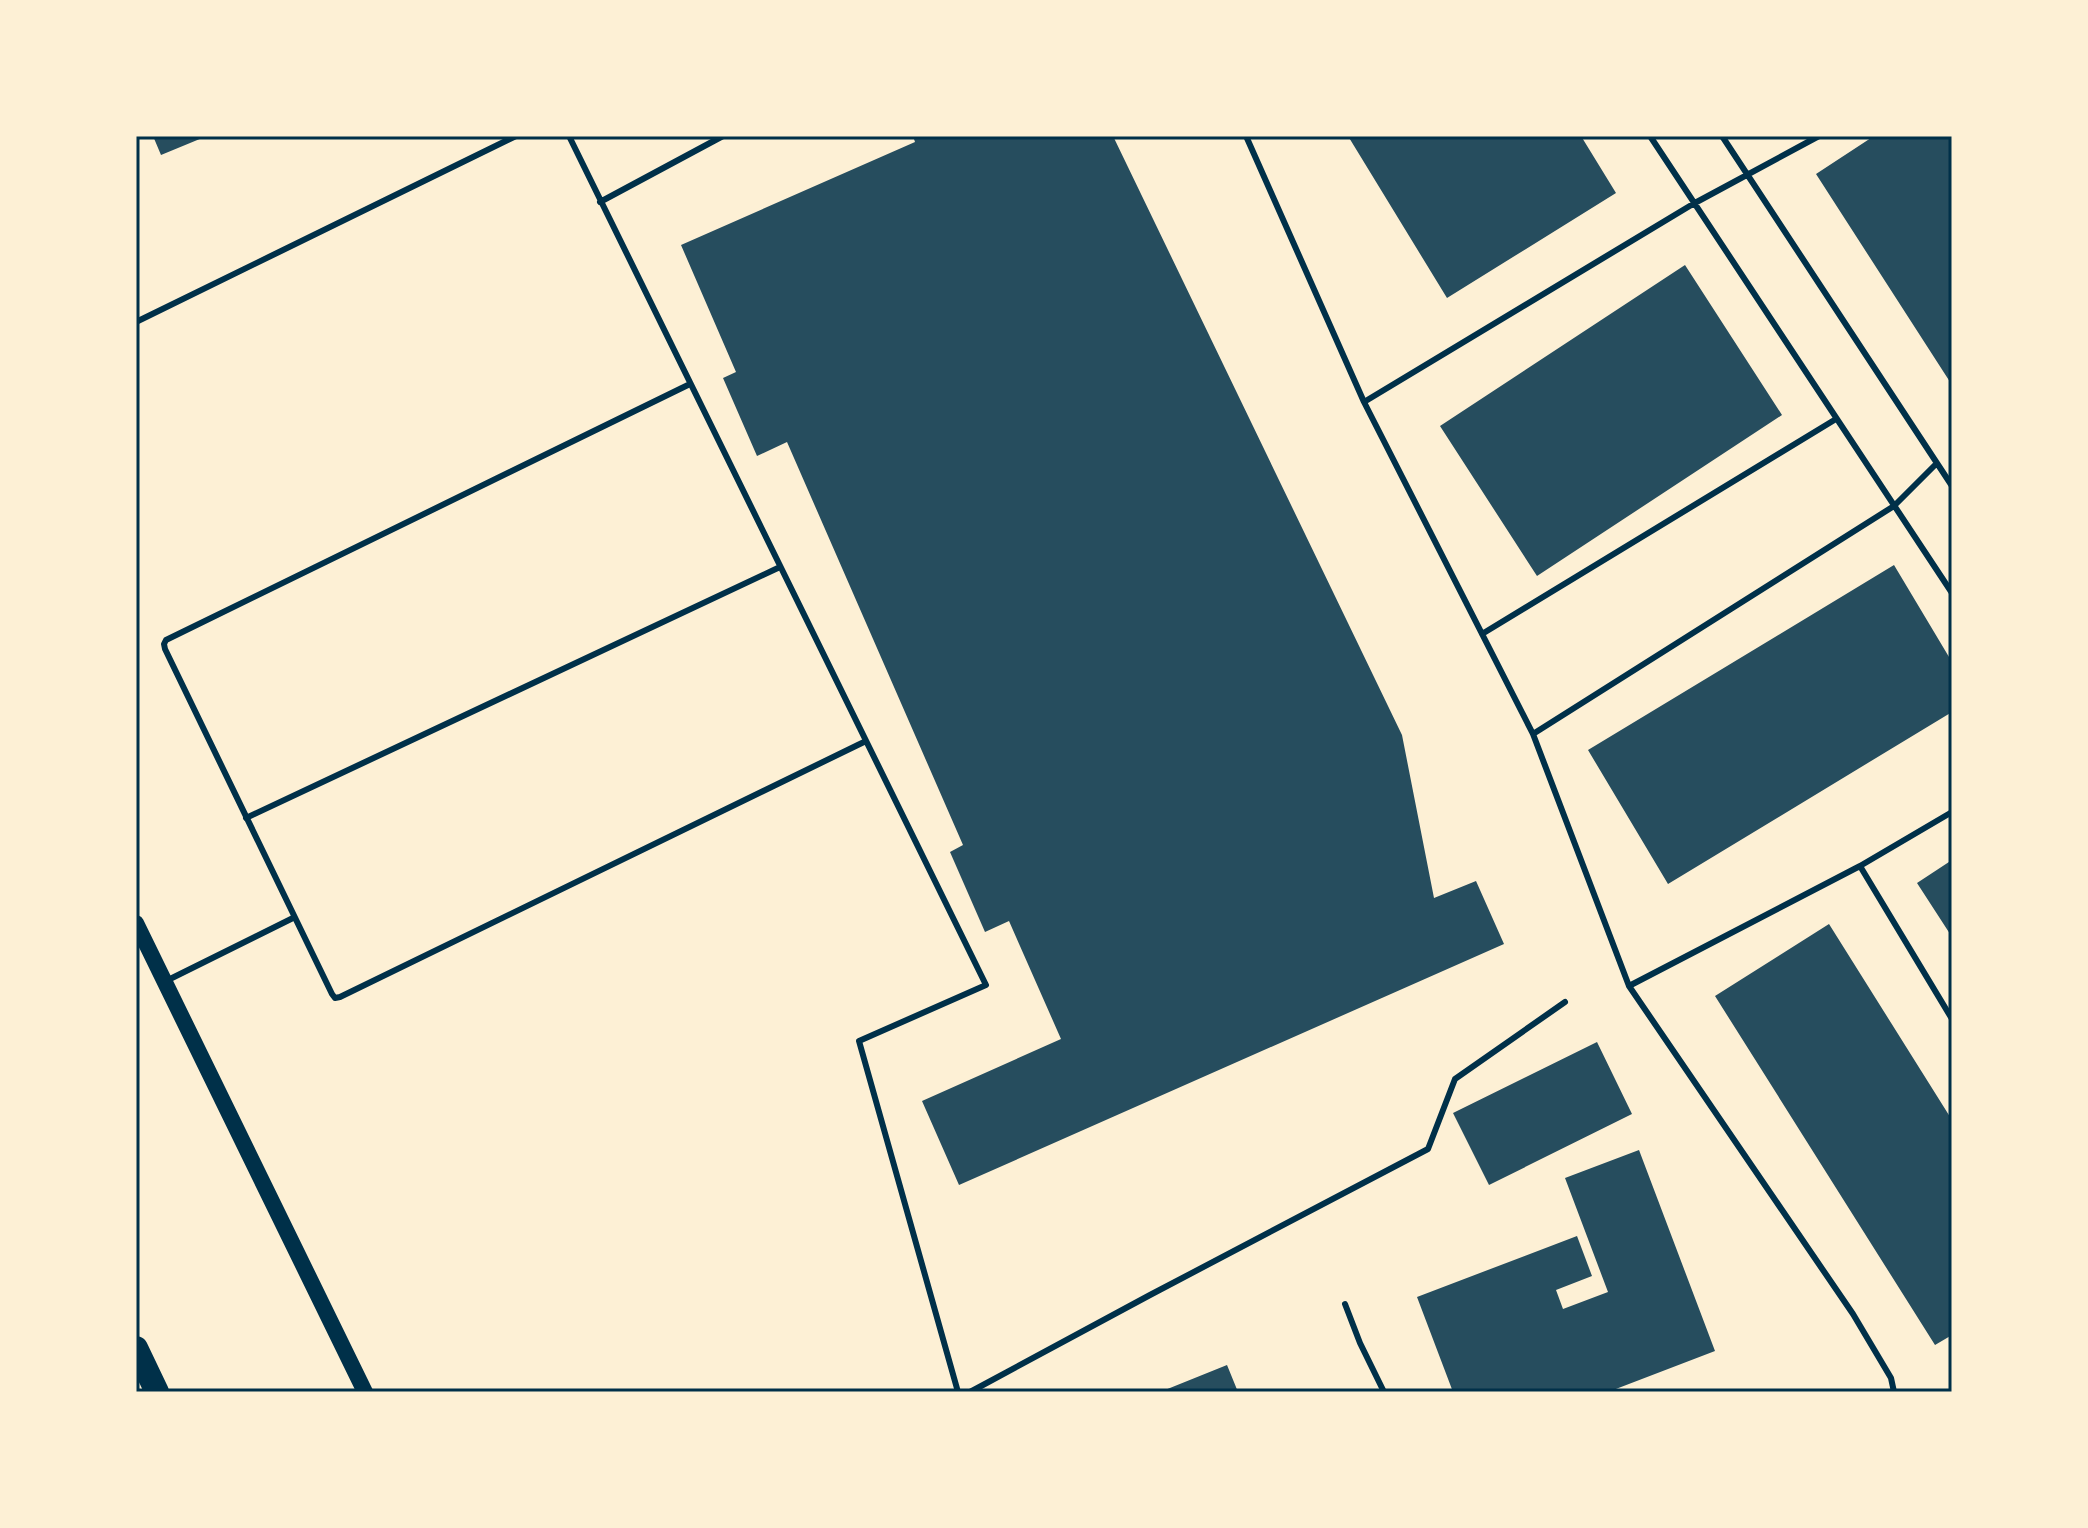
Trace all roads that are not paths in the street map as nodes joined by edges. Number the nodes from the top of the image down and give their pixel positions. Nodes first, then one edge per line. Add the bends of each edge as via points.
1 (516, 136) edge
2 (569, 136) edge
3 (723, 136) edge
4 (1246, 136) edge
5 (1650, 136) edge
6 (1722, 136) edge
7 (1819, 136) edge
8 (1748, 175) junction
9 (600, 202) junction
10 (1693, 204) junction
11 (136, 322) edge
12 (690, 384) junction
13 (1364, 402) junction
14 (1836, 419) junction
15 (1937, 463) junction
16 (1952, 486) edge
17 (1894, 506) junction
18 (780, 567) junction
19 (1952, 593) edge
20 (1482, 634) junction
21 (1533, 734) junction
22 (866, 741) junction
23 (1952, 812) edge
24 (246, 818) junction
25 (1860, 866) junction
26 (293, 918) junction
27 (136, 923) edge
28 (165, 982) junction
29 (1629, 986) junction
30 (1565, 1002) dead end
31 (1952, 1019) edge
32 (1345, 1304) dead end
33 (136, 1348) edge
34 (157, 1392) edge
35 (365, 1392) edge
36 (958, 1392) edge
37 (970, 1392) edge
38 (1384, 1392) edge
39 (1894, 1392) edge

1 - 11 lane
2 - 9 lane
3 - 9 lane
4 - 13 lane
5 - 10 lane
6 - 8 lane
7 - 8 lane
8 - 10 lane
8 - 15 lane
9 - 12 lane
10 - 13 lane
10 - 14 lane
12 - 18 lane
12 - 24 lane via 166,640 165,649
13 - 20 lane
14 - 17 lane
14 - 20 lane
15 - 16 lane
15 - 17 lane
17 - 19 lane
17 - 21 lane
18 - 22 lane
18 - 24 lane
20 - 21 lane
21 - 29 lane
22 - 26 lane via 340,997 332,994
22 - 36 lane via 986,985 859,1041
23 - 25 lane
24 - 26 lane
25 - 29 lane
25 - 31 lane
26 - 28 lane
27 - 28 main road
28 - 35 main road
29 - 39 lane via 1853,1314
30 - 37 lane via 1455,1079 1428,1149
32 - 38 lane
33 - 34 highway

